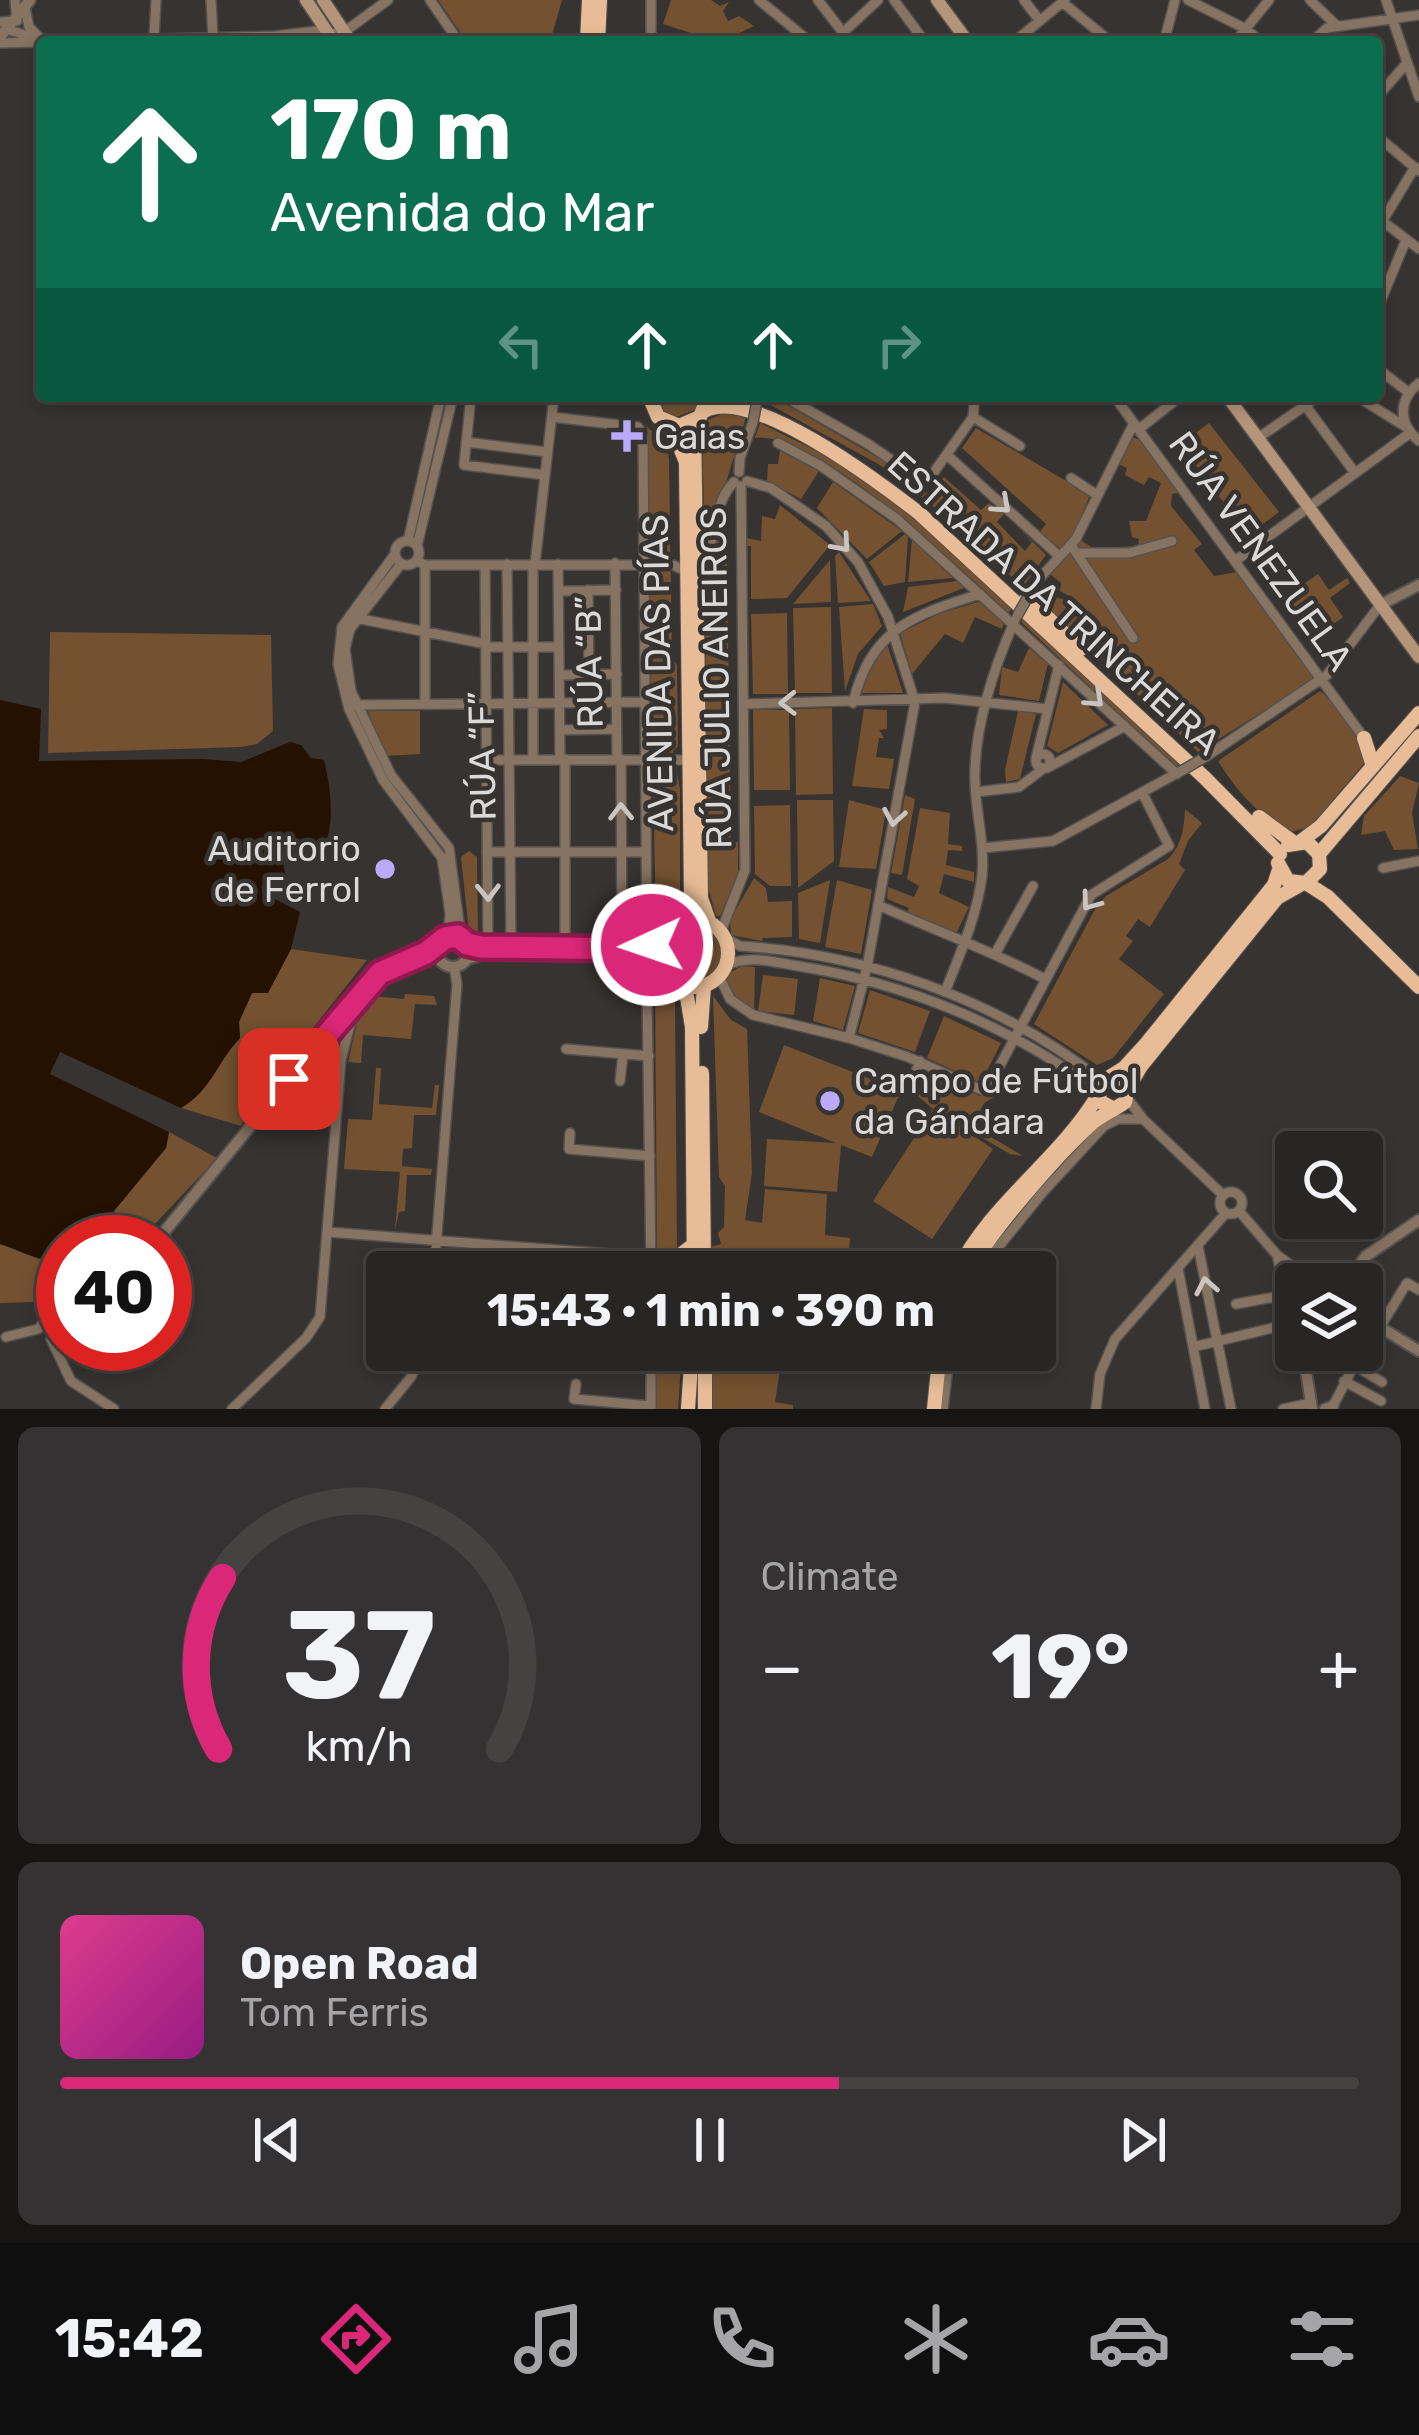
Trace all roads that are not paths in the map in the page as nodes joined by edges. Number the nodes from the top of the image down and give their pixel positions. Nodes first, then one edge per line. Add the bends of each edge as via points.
1 (156, 0) edge
2 (211, 0) edge
3 (306, 0) edge
4 (323, 0) edge
5 (388, 0) edge
6 (430, 0) edge
7 (590, 0) edge
8 (600, 0) edge
9 (651, 0) edge
10 (759, 0) edge
11 (818, 0) edge
12 (878, 0) edge
13 (893, 0) edge
14 (937, 0) edge
15 (1024, 0) edge
16 (1175, 0) edge
17 (1187, 0) edge
18 (1269, 0) edge
19 (1310, 0) edge
20 (1386, 0) edge
21 (1063, 1) edge
22 (24, 2) edge
23 (1417, 15) edge
24 (1392, 19) junction
25 (1040, 21) junction
26 (1337, 26) junction
27 (1246, 29) junction
28 (5, 31) edge
29 (213, 32) junction
30 (160, 35) edge
31 (41, 36) edge
32 (275, 36) edge
33 (338, 36) edge
34 (339, 36) edge
35 (343, 36) edge
36 (455, 36) edge
37 (587, 36) edge
38 (598, 36) edge
39 (652, 36) edge
40 (803, 36) edge
41 (845, 36) edge
42 (848, 36) edge
43 (921, 36) edge
44 (964, 36) edge
45 (1022, 36) edge
46 (1104, 36) edge
47 (1166, 36) edge
48 (1240, 36) edge
49 (1254, 36) edge
50 (1318, 36) edge
51 (36, 38) edge
52 (36, 43) edge
53 (1407, 63) junction
54 (1383, 90) edge
55 (1419, 97) edge
56 (1383, 145) edge
57 (1417, 169) edge
58 (1383, 216) edge
59 (1383, 222) edge
60 (1406, 240) junction
61 (1419, 249) edge
62 (1383, 296) edge
63 (1383, 373) edge
64 (1419, 382) edge
65 (1408, 392) junction
66 (440, 402) edge
67 (451, 402) edge
68 (470, 402) edge
69 (553, 402) edge
70 (650, 402) edge
71 (747, 402) edge
72 (757, 402) edge
73 (800, 402) edge
74 (975, 402) edge
75 (1118, 402) edge
76 (1172, 402) edge
77 (1231, 402) edge
78 (1309, 402) edge
79 (1365, 402) edge
80 (1305, 405) junction
81 (702, 409) edge
82 (552, 417) junction
83 (974, 417) junction
84 (671, 425) junction
85 (1136, 426) junction
86 (1412, 434) edge
87 (1258, 438) junction
88 (466, 442) junction
89 (778, 443) dead end
90 (1021, 446) dead end
91 (547, 452) junction
92 (947, 454) junction
93 (1355, 473) junction
94 (545, 475) junction
95 (1071, 478) dead end
96 (740, 480) junction
97 (1097, 495) junction
98 (1308, 506) junction
99 (1172, 541) dead end
100 (412, 543) junction
101 (1075, 549) junction
102 (1058, 555) junction
103 (398, 559) junction
104 (1234, 561) junction
105 (421, 563) junction
106 (616, 563) junction
107 (534, 564) junction
108 (558, 564) junction
109 (645, 564) junction
110 (485, 565) junction
111 (507, 565) junction
112 (693, 570) junction
113 (1419, 585) edge
114 (559, 590) junction
115 (588, 590) junction
116 (616, 590) junction
117 (980, 594) junction
118 (1380, 605) junction
119 (356, 618) junction
120 (1015, 620) junction
121 (892, 630) junction
122 (425, 633) junction
123 (1133, 638) dead end
124 (485, 646) junction
125 (559, 647) junction
126 (508, 648) junction
127 (532, 648) junction
128 (1419, 657) edge
129 (1059, 665) junction
130 (616, 674) junction
131 (559, 675) junction
132 (590, 675) junction
133 (1322, 680) junction
134 (987, 701) junction
135 (617, 702) junction
136 (645, 702) junction
137 (915, 702) junction
138 (425, 703) junction
139 (509, 703) junction
140 (533, 703) junction
141 (559, 703) junction
142 (854, 703) junction
143 (486, 704) junction
144 (744, 704) junction
145 (356, 705) junction
146 (1048, 709) junction
147 (1419, 712) edge
148 (1125, 726) junction
149 (617, 729) junction
150 (560, 730) junction
151 (1419, 736) edge
152 (1364, 738) junction
153 (1390, 746) junction
154 (533, 759) junction
155 (562, 759) junction
156 (619, 759) junction
157 (646, 759) junction
158 (487, 760) junction
159 (509, 760) junction
160 (689, 760) junction
161 (1042, 765) junction
162 (1373, 766) junction
163 (1180, 772) junction
164 (976, 792) junction
165 (1142, 792) junction
166 (1297, 842) junction
167 (983, 848) junction
168 (487, 852) junction
169 (622, 852) junction
170 (646, 852) junction
171 (511, 853) junction
172 (565, 853) junction
173 (1320, 858) junction
174 (1419, 861) edge
175 (1280, 862) junction
176 (1383, 868) dead end
177 (1304, 884) junction
178 (1033, 886) dead end
179 (878, 905) junction
180 (680, 921) junction
181 (718, 930) junction
182 (664, 936) junction
183 (454, 940) junction
184 (966, 940) junction
185 (488, 947) junction
186 (647, 947) junction
187 (511, 948) junction
188 (565, 948) junction
189 (619, 952) junction
190 (995, 954) junction
191 (421, 956) junction
192 (467, 959) junction
193 (441, 960) junction
194 (454, 967) junction
195 (867, 967) junction
196 (663, 968) junction
197 (722, 971) junction
198 (380, 973) junction
199 (1419, 975) edge
200 (1045, 979) junction
201 (864, 980) junction
202 (678, 983) junction
203 (704, 986) junction
204 (1419, 987) edge
205 (945, 992) junction
206 (330, 1027) junction
207 (1017, 1032) junction
208 (849, 1037) junction
209 (345, 1045) junction
210 (566, 1049) dead end
211 (309, 1053) junction
212 (623, 1054) junction
213 (649, 1056) junction
214 (341, 1060) junction
215 (920, 1061) junction
216 (620, 1082) dead end
217 (1103, 1086) junction
218 (910, 1087) dead end
219 (1121, 1101) junction
220 (1143, 1119) junction
221 (570, 1133) dead end
222 (650, 1156) junction
223 (1223, 1195) junction
224 (1239, 1211) junction
225 (1226, 1214) junction
226 (179, 1215) edge
227 (1419, 1220) edge
228 (328, 1232) junction
229 (438, 1240) junction
230 (693, 1245) junction
231 (1198, 1246) junction
232 (437, 1251) edge
233 (584, 1251) edge
234 (651, 1251) edge
235 (685, 1251) edge
236 (693, 1251) edge
237 (704, 1251) edge
238 (970, 1251) edge
239 (982, 1251) edge
240 (995, 1251) edge
241 (1277, 1255) junction
242 (1279, 1263) edge
243 (1287, 1263) edge
244 (1361, 1263) edge
245 (1178, 1268) junction
246 (1419, 1290) edge
247 (1275, 1296) edge
248 (1236, 1304) dead end
249 (1383, 1323) edge
250 (1275, 1327) edge
251 (1383, 1330) edge
252 (36, 1333) edge
253 (3, 1338) edge
254 (1216, 1342) junction
255 (1193, 1347) junction
256 (1419, 1351) edge
257 (67, 1371) edge
258 (414, 1371) edge
259 (651, 1371) edge
260 (690, 1371) edge
261 (705, 1371) edge
262 (931, 1371) edge
263 (938, 1371) edge
264 (944, 1371) edge
265 (1308, 1371) edge
266 (1350, 1371) edge
267 (1364, 1371) edge
268 (1344, 1381) junction
269 (1382, 1382) dead end
270 (576, 1384) dead end
271 (1381, 1400) dead end
272 (688, 1401) edge
273 (1311, 1406) edge
274 (651, 1407) edge
275 (1328, 1408) edge
276 (114, 1409) edge
277 (232, 1409) edge
278 (385, 1409) edge
279 (705, 1409) edge
280 (934, 1409) edge
281 (1096, 1409) edge
282 (1205, 1409) edge
283 (1231, 1409) edge
284 (1283, 1409) edge

1 - 30 street
2 - 29 street
3 - 33 main road
4 - 34 main road
5 - 35 street
6 - 36 street
7 - 37 highway
8 - 38 highway
9 - 39 street
10 - 40 street
11 - 41 street
12 - 42 street
13 - 43 street
14 - 44 main road
15 - 25 street
16 - 47 street
17 - 27 street
18 - 27 street
19 - 26 street
20 - 24 street
21 - 25 street
21 - 46 street
22 - 28 street
22 - 31 street via 29,27
23 - 24 street
24 - 26 street
24 - 53 street
25 - 45 street
26 - 50 street
27 - 48 street
27 - 49 street
28 - 51 street
28 - 52 street
29 - 30 street
29 - 32 street
53 - 54 street
53 - 55 street
56 - 57 street
57 - 58 street
59 - 60 street
60 - 61 street
60 - 62 street
63 - 65 street
64 - 65 street
65 - 86 street via 1403,406
66 - 100 street
67 - 100 street
68 - 88 street
69 - 82 street
70 - 84 highway
71 - 166 highway, ESTRADA DA TRINCHEIRA via 821,435 927,508 1275,832
72 - 96 street, bridge
73 - 92 street via 921,480
74 - 83 street
75 - 85 street, RÚA VENEZUELA
76 - 85 street
77 - 87 main road
78 - 80 street
79 - 86 street
80 - 87 street
80 - 93 street
81 - 84 highway, ESTRADA DA TRINCHEIRA
81 - 112 highway, AVENIDA DAS PÍAS
81 - 175 highway, ESTRADA DA TRINCHEIRA via 752,411 869,475 919,513 1189,763
82 - 91 street
82 - 109 street via 638,428
83 - 90 street
83 - 92 street
84 - 112 highway, AVENIDA DAS PÍAS via 686,463
85 - 97 street
85 - 104 street, RÚA VENEZUELA
86 - 93 street
87 - 98 main road
88 - 91 street
88 - 94 street via 464,465
89 - 117 street via 897,519
91 - 94 street
92 -> 102 street
93 - 98 street
94 - 107 street
95 - 97 street
96 - 112 street via 722,497 710,548
96 -> 121 street via 785,496 826,526 868,578
96 - 144 street, RÚA JULIO ANEIROS
97 - 101 street
98 - 104 street
98 - 118 main road
99 - 101 street via 1129,553
100 - 103 street via 397,546
100 - 105 street
101 - 102 street
101 - 123 street
102 - 120 street, bridge
103 - 105 street
103 - 119 street
103 - 183 street via 342,627 338,664 382,780 442,858
104 - 133 street, RÚA VENEZUELA
105 - 110 street
105 - 122 street
106 - 108 street
106 - 109 street
106 - 116 street, RÚA “B”
107 - 108 street
107 - 111 street
107 - 127 street
108 - 114 street
109 - 112 street
109 - 136 street
110 - 111 street
110 - 124 street
111 - 126 street, RÚA “F”
112 - 160 highway, AVENIDA DAS PÍAS
112 - 181 highway, AVENIDA DAS PÍAS via 701,898
113 - 118 street
114 - 115 street
114 - 125 street
115 - 116 street
115 - 132 street
116 - 130 street, RÚA “B”
117 - 120 street
117 - 121 street
118 - 128 main road
118 - 133 street
119 - 122 street
119 - 145 street via 345,650
120 - 129 street
120 - 134 street
121 - 137 street
121 - 142 street via 862,669
122 - 124 street
122 - 138 street
124 - 126 street
124 - 143 street
125 - 127 street
125 - 131 street
126 - 127 street
126 - 139 street, RÚA “F”
127 - 140 street
129 - 146 street
129 -> 148 street
130 - 132 street
130 - 135 street, RÚA “B”
131 - 132 street
131 - 141 street
133 - 152 street, RÚA VENEZUELA
133 - 163 street, bridge
134 - 137 street
134 - 146 street
134 - 164 street
135 - 136 street
135 - 141 street
135 - 149 street, RÚA “B”
136 - 157 street
137 - 142 street
137 -> 179 street
138 - 143 street
138 - 145 street
139 - 140 street
139 - 143 street
139 - 159 street, RÚA “F”
140 - 141 street
140 - 154 street
141 - 150 street
142 -> 144 street
143 - 158 street
144 - 181 street, RÚA JULIO ANEIROS via 745,870
145 - 183 street via 391,775 449,848
146 - 161 street
147 - 153 highway
148 - 161 street
148 - 163 street
149 - 150 street
149 - 156 street, RÚA “B”
150 - 155 street
151 - 173 highway
152 - 153 highway
152 - 162 highway
153 - 162 highway
154 - 155 street
154 - 159 street
155 - 156 street
155 - 172 street
156 - 157 street
169 -> 156 street, RÚA “B”
157 - 160 street
157 - 170 street
158 - 159 street
158 - 168 street
159 - 171 street, RÚA “F”
160 - 180 highway, AVENIDA DAS PÍAS via 691,897
161 - 164 street via 1019,787
162 - 166 highway via 1322,826
163 - 165 street
164 - 167 street
165 - 167 street via 1053,841
165 -> 200 street via 1169,845 1091,896
166 - 173 highway via 1312,845
166 - 175 highway
167 - 184 street
168 - 171 street
168 -> 185 street
169 - 170 street
169 - 172 street
169 - 189 street, RÚA “B”
170 - 186 street
171 - 172 street
171 - 187 street, RÚA “F”
172 - 188 street
173 - 177 highway via 1317,875
173 - 199 highway via 1335,892
174 - 176 street
175 - 177 highway via 1288,881
175 - 217 highway via 1274,885
177 - 204 highway via 1328,897
177 - 219 highway via 1277,898
178 - 190 street
179 - 184 street
179 - 195 street
180 - 181 highway via 695,918
180 - 182 highway
181 - 195 street via 740,946
181 - 197 highway
182 - 186 street
182 - 196 highway
183 - 185 street
183 - 191 street
183 - 192 street
183 - 193 street
184 - 190 street
184 - 205 street
185 - 187 street
186 - 189 street
187 - 188 street
188 - 189 street
189 - 192 street
189 - 196 street
189 - 213 street via 646,984
190 - 200 street
191 - 193 street
191 - 198 street
192 - 194 street
193 - 194 street
194 - 229 street
195 - 201 street
195 - 205 street
196 - 202 highway
197 - 201 street via 751,960
197 - 203 highway
197 - 208 street via 725,994 752,1015
198 - 206 street
198 - 209 street
200 - 207 street
201 - 207 street
201 - 208 street
202 - 203 highway
202 - 230 highway via 691,1011
203 - 237 highway
205 - 207 street
206 - 209 street
206 - 211 street
206 - 214 street
207 - 215 street via 982,1090
207 - 217 street
208 - 215 street
209 - 214 street
210 - 212 street
211 - 214 street via 329,1050
211 - 226 street
212 - 213 street
212 - 216 street
213 - 222 street
214 - 228 street
215 - 218 street
217 - 219 highway via 1101,1105
217 - 219 highway via 1123,1082
217 - 238 highway
219 - 220 street
219 - 239 highway via 1095,1120
220 - 223 street
220 - 240 street via 1104,1126
221 - 222 street via 568,1149
222 - 234 street
223 - 224 street via 1238,1194
223 - 225 street
224 - 225 street
224 - 241 street
225 - 231 street
227 - 244 street
228 - 229 street
228 - 277 street via 320,1317
229 - 232 street
229 - 233 street
230 - 235 highway
230 - 236 highway
231 - 245 street
254 -> 231 street
241 - 242 street
241 - 243 street
245 - 255 street
245 - 281 street via 1115,1339
246 - 249 street via 1407,1282
247 - 248 street
250 - 254 street
251 - 256 street
252 - 253 street
254 - 255 street
254 - 283 street
255 - 282 street
257 - 276 street
258 - 278 street
259 - 274 street
260 - 272 highway
261 - 279 highway
262 - 280 highway
263 - 280 highway
264 - 280 street
265 - 273 street
266 - 268 street
267 - 269 street
268 - 271 street
268 - 275 street
270 - 274 street via 574,1399
273 - 275 street
273 - 284 street

